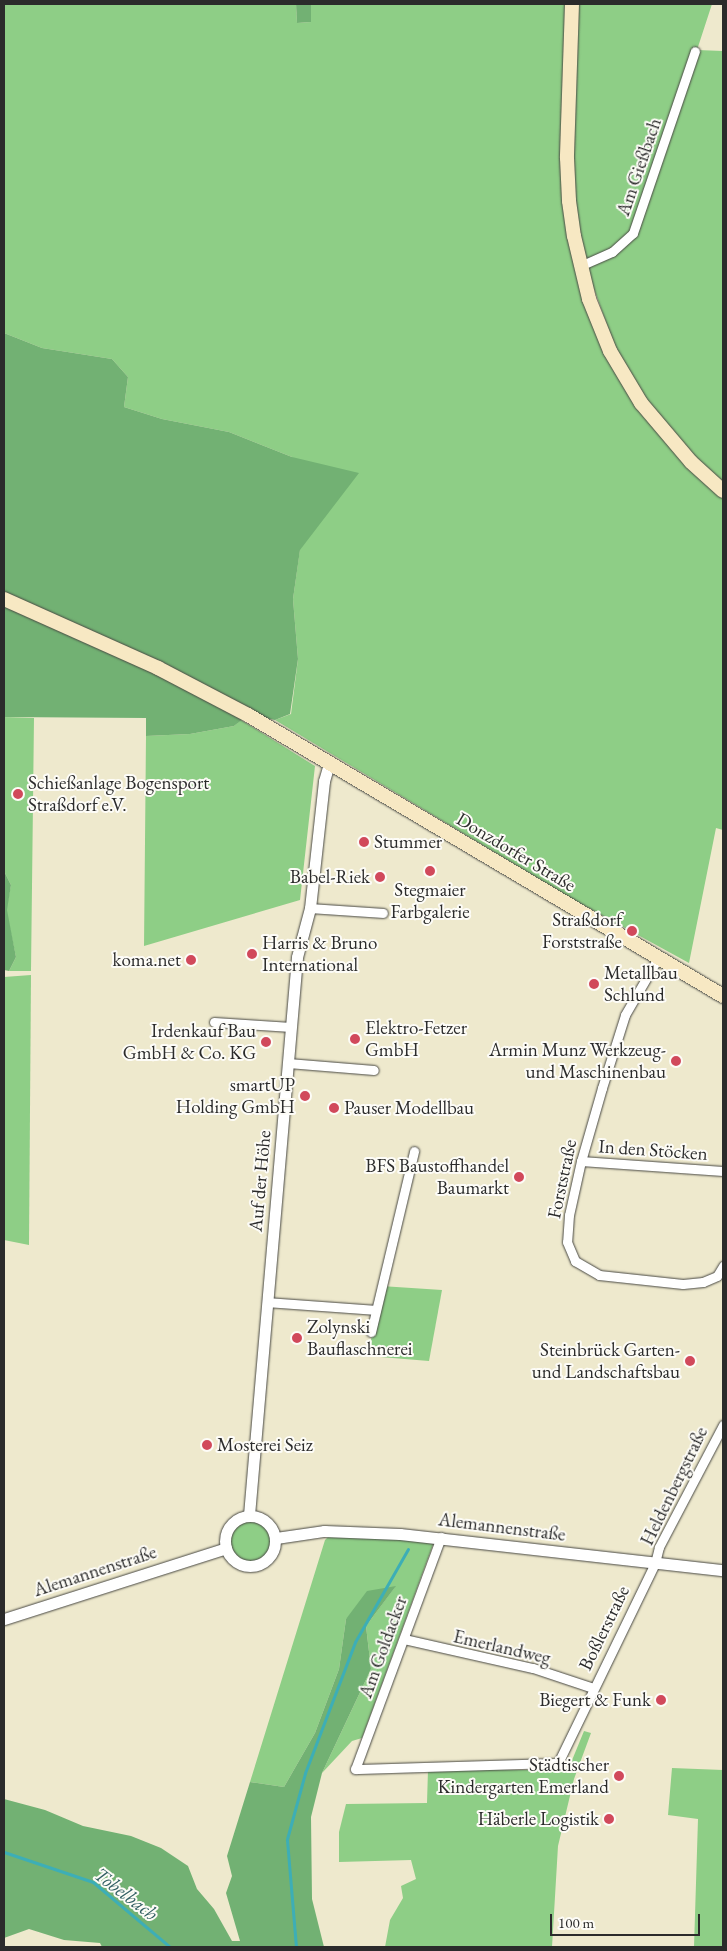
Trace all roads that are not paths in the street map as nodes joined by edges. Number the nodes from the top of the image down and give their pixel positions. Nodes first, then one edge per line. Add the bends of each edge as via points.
1 (572, 4) edge
2 (695, 51) dead end
3 (580, 266) junction
4 (723, 491) edge
5 (4, 599) edge
6 (329, 764) junction
7 (310, 908) junction
8 (382, 913) dead end
9 (658, 958) junction
10 (723, 996) edge
11 (214, 1022) dead end
12 (291, 1027) junction
13 (288, 1063) junction
14 (374, 1070) dead end
15 (414, 1150) dead end
16 (581, 1161) junction
17 (723, 1171) edge
18 (723, 1266) edge
19 (267, 1302) junction
20 (376, 1310) junction
21 (371, 1332) dead end
22 (723, 1425) edge
23 (249, 1515) junction
24 (441, 1537) junction
25 (276, 1538) junction
26 (226, 1548) junction
27 (655, 1563) junction
28 (723, 1570) edge
29 (4, 1619) edge
30 (404, 1639) junction
31 (593, 1688) junction
32 (558, 1763) joint

1 - 3 main road via 567,158 569,201
2 - 3 street, Am Gießbach via 633,233 612,252
3 - 4 main road via 610,351 641,403 691,462
5 - 6 main road, Donzdorfer Straße via 158,668
6 - 7 street, Auf der Höhe via 324,781
6 - 9 main road, Donzdorfer Straße
7 - 8 street
7 - 12 street, Auf der Höhe via 297,957
9 - 10 main road, Donzdorfer Straße
9 - 16 street, Forststraße via 625,1015
11 - 12 street
12 - 13 street, Auf der Höhe
13 - 14 street
13 - 19 street, Auf der Höhe
15 - 20 street
16 - 17 street, In den Stöcken
16 - 18 street, Forststraße via 569,1215 567,1242 575,1260 583,1267 599,1275 683,1284 716,1276
19 - 20 street
19 - 23 street, Auf der Höhe
20 - 21 street
22 - 27 street, Heldenbergstraße via 659,1547
23 - 25 street via 264,1520
23 - 26 street via 238,1518 230,1526 225,1537
24 - 25 street, Alemannenstraße via 332,1531
24 - 27 street, Alemannenstraße
24 - 30 street, Am Goldacker
25 - 26 street via 269,1558 256,1566 235,1561
26 - 29 street, Alemannenstraße
27 - 28 street, Alemannenstraße
27 - 31 street, Boßlerstraße
30 - 31 street, Emerlandweg via 533,1668
30 - 32 street, Am Goldacker via 355,1769
31 - 32 street, Boßlerstraße

